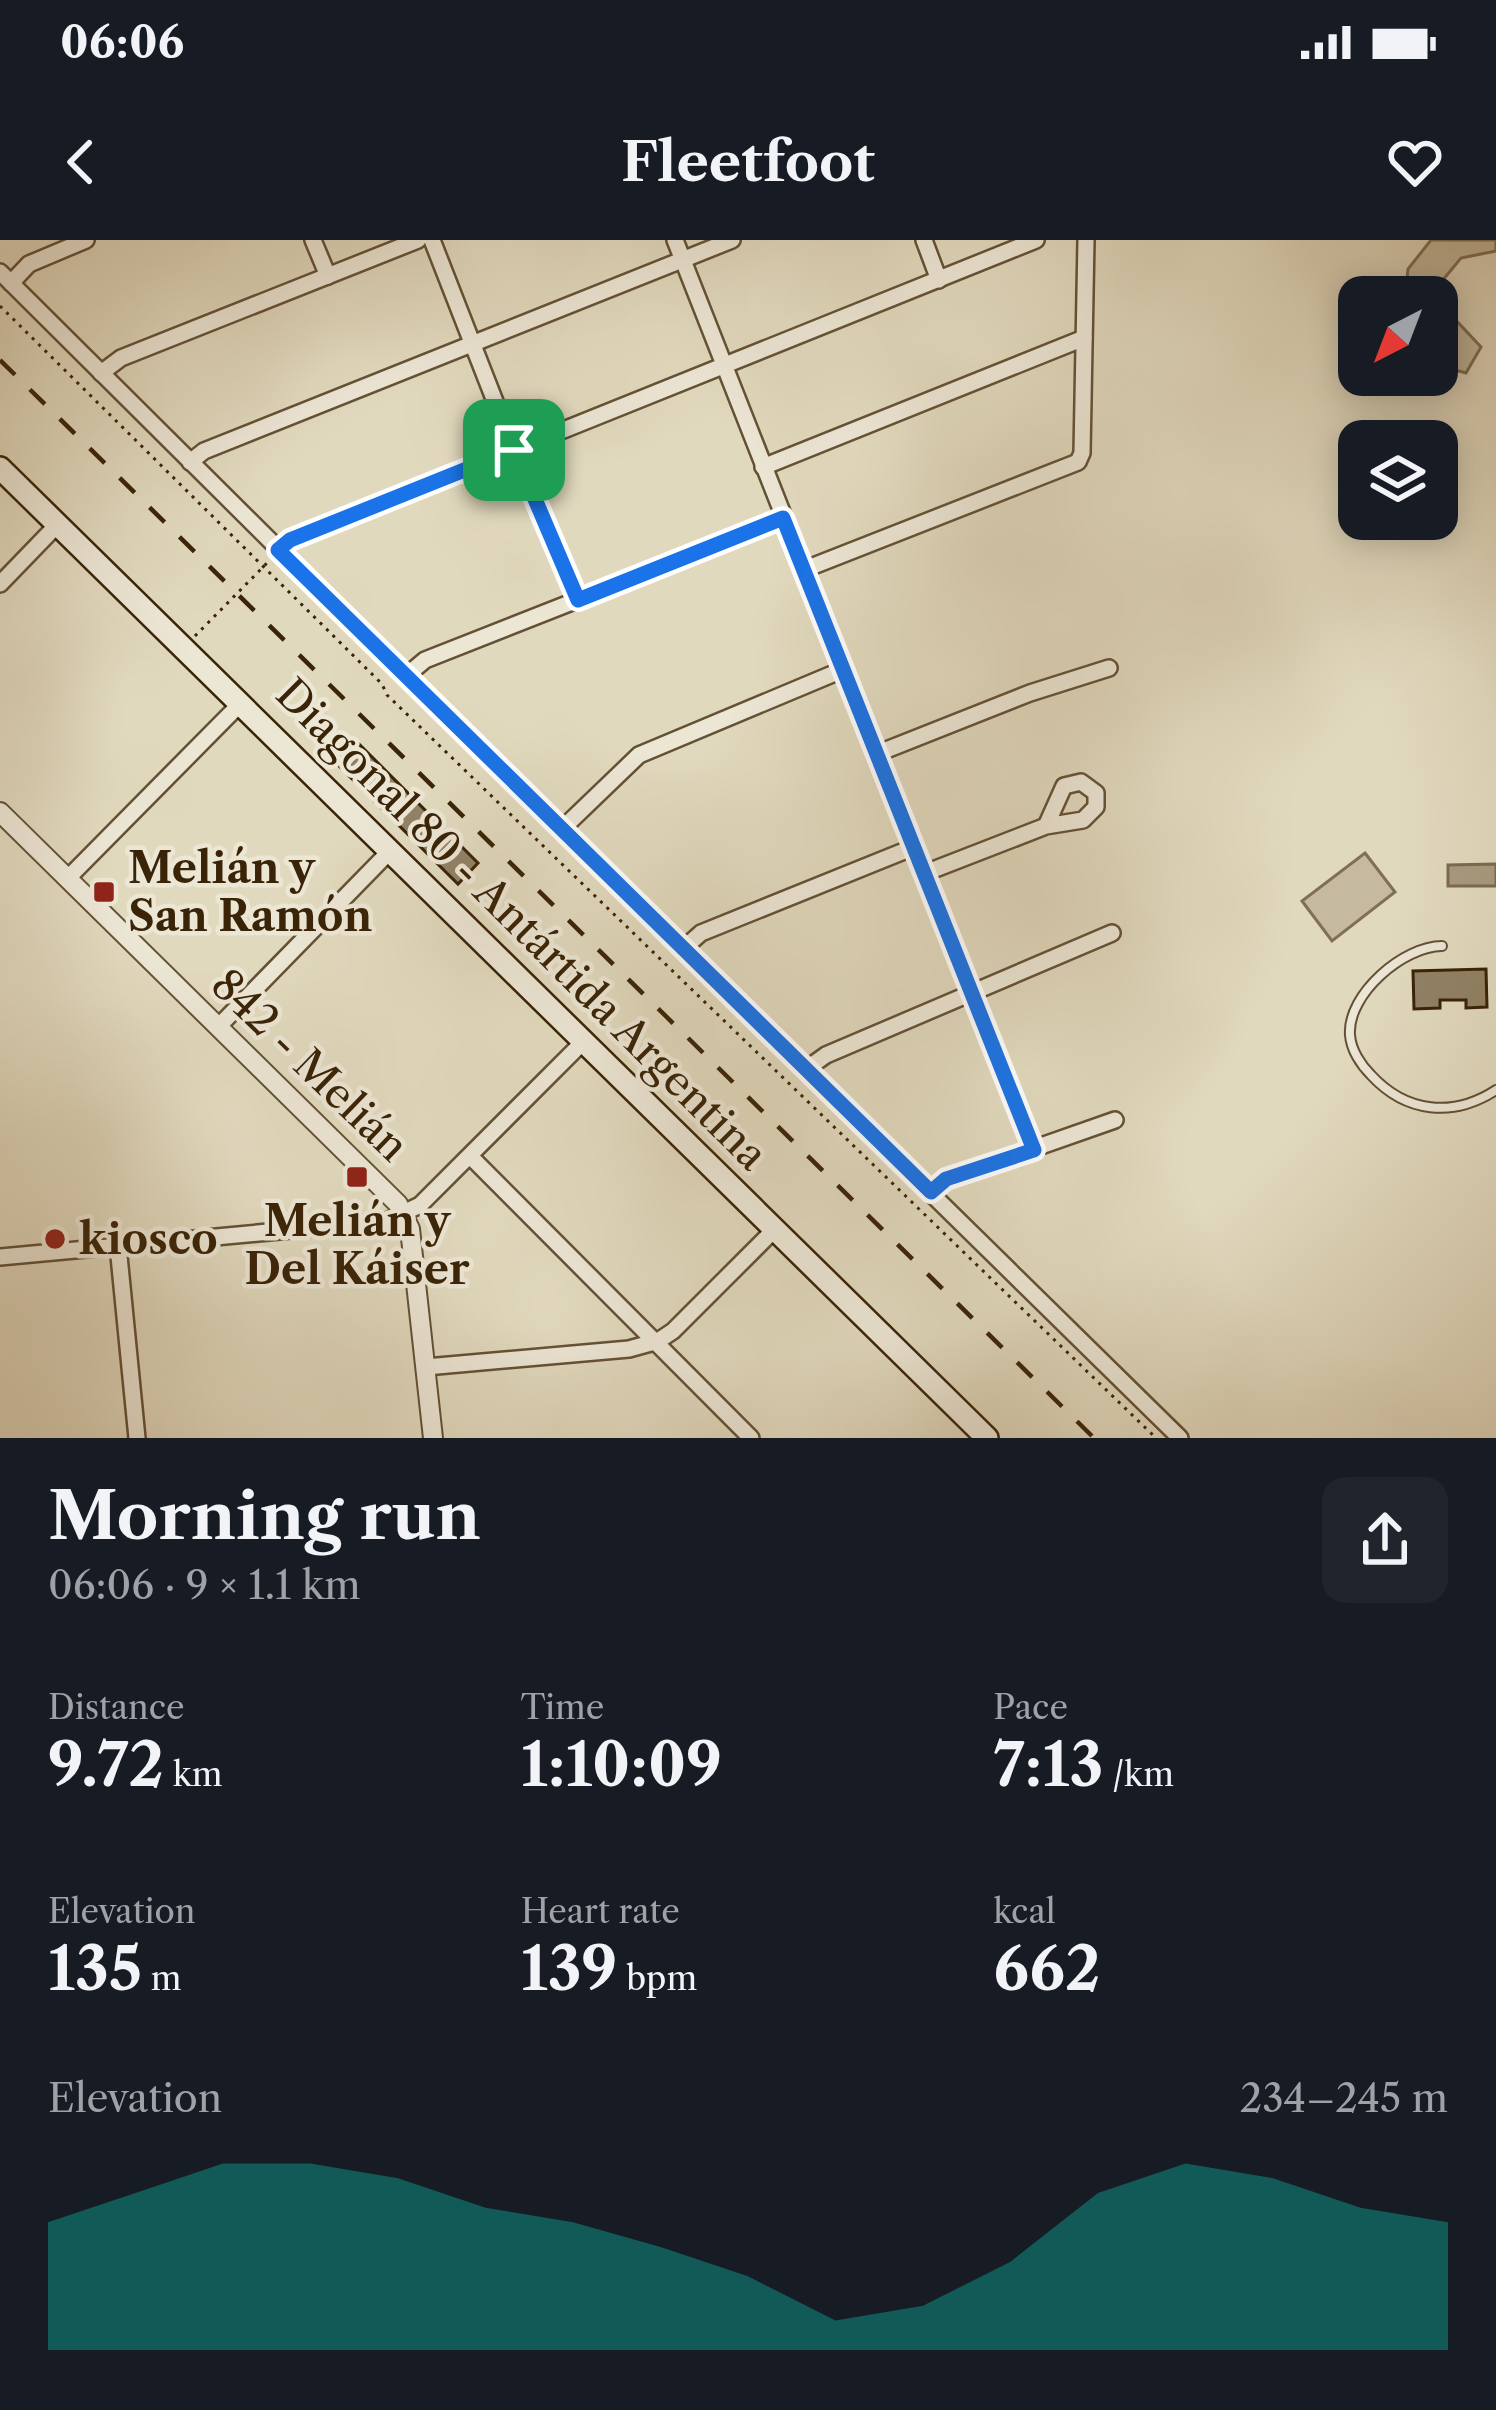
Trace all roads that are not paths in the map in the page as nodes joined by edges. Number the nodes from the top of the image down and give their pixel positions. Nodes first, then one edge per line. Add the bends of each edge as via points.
1 (86, 240) edge
2 (314, 240) edge
3 (418, 240) edge
4 (432, 240) edge
5 (675, 240) edge
6 (732, 240) edge
7 (924, 240) edge
8 (1036, 240) edge
9 (1086, 240) edge
10 (682, 260) junction
11 (328, 276) junction
12 (5, 277) edge
13 (939, 280) junction
14 (1084, 338) junction
15 (472, 343) junction
16 (724, 366) junction
17 (101, 373) junction
18 (514, 450) junction
19 (190, 462) junction
20 (763, 467) junction
21 (0, 468) edge
22 (783, 518) junction
23 (58, 524) junction
24 (278, 550) junction
25 (803, 570) junction
26 (0, 584) edge
27 (578, 600) junction
28 (1109, 668) dead end
29 (842, 670) junction
30 (406, 676) junction
31 (242, 703) junction
32 (876, 754) junction
33 (0, 812) edge
34 (1046, 826) dead end
35 (560, 830) junction
36 (914, 847) junction
37 (390, 851) junction
38 (925, 873) junction
39 (67, 879) junction
40 (1112, 933) dead end
41 (1442, 946) dead end
42 (683, 949) junction
43 (971, 993) junction
44 (218, 1026) junction
45 (584, 1041) junction
46 (805, 1070) junction
47 (1496, 1090) edge
48 (1115, 1120) dead end
49 (1034, 1150) junction
50 (470, 1156) junction
51 (931, 1192) junction
52 (405, 1215) junction
53 (776, 1228) junction
54 (118, 1246) junction
55 (0, 1257) edge
56 (658, 1341) junction
57 (426, 1367) junction
58 (137, 1438) edge
59 (433, 1438) edge
60 (751, 1438) edge
61 (987, 1438) edge
62 (1180, 1438) edge

1 - 12 street
2 - 11 street
3 - 11 street
4 - 15 street
5 - 10 street
6 - 10 street
7 - 13 street
8 - 13 street
9 - 14 street
10 - 15 street
10 - 16 street
11 - 17 street
12 - 17 street
13 - 16 street
14 - 20 street
14 - 25 street via 1078,463
15 - 18 street
15 - 19 street
16 - 18 street
16 - 20 street
17 - 19 street
18 - 24 street
18 - 27 street
19 - 24 street
20 - 22 street
21 - 23 main road, Diagonal 80 - Antártida Argentina
22 - 25 street
22 - 27 street
23 - 26 street
23 - 31 main road, Diagonal 80 - Antártida Argentina
24 - 30 street
25 - 29 street
27 - 30 street via 425,660
28 - 32 street
29 - 32 street
29 - 35 street via 639,755
30 - 35 street
31 - 37 main road, Diagonal 80 - Antártida Argentina
31 - 39 street
32 - 36 street
33 - 39 street, 842 - Melián
34 - 38 street
35 - 42 street
36 - 38 street
36 - 42 street via 700,933
37 - 44 street
37 - 45 main road, Diagonal 80 - Antártida Argentina
38 - 43 street
39 - 44 street, 842 - Melián
40 - 43 street
41 - 47 lane via 1418,949 1383,972 1354,1012 1352,1044 1383,1087 1412,1104 1462,1106
42 - 46 street
43 - 46 street
43 - 49 street
44 - 52 street, 842 - Melián
45 - 50 street
45 - 53 main road, Diagonal 80 - Antártida Argentina
46 - 51 street
48 - 49 street
49 - 51 street via 946,1179
50 - 52 street
50 - 56 street
51 - 62 street
52 - 54 street
52 - 57 street, 842 - Melián
53 - 56 street
53 - 61 main road, Diagonal 80 - Antártida Argentina
54 - 55 street
54 - 58 street
56 - 57 street
56 - 60 street
57 - 59 street, 842 - Melián

